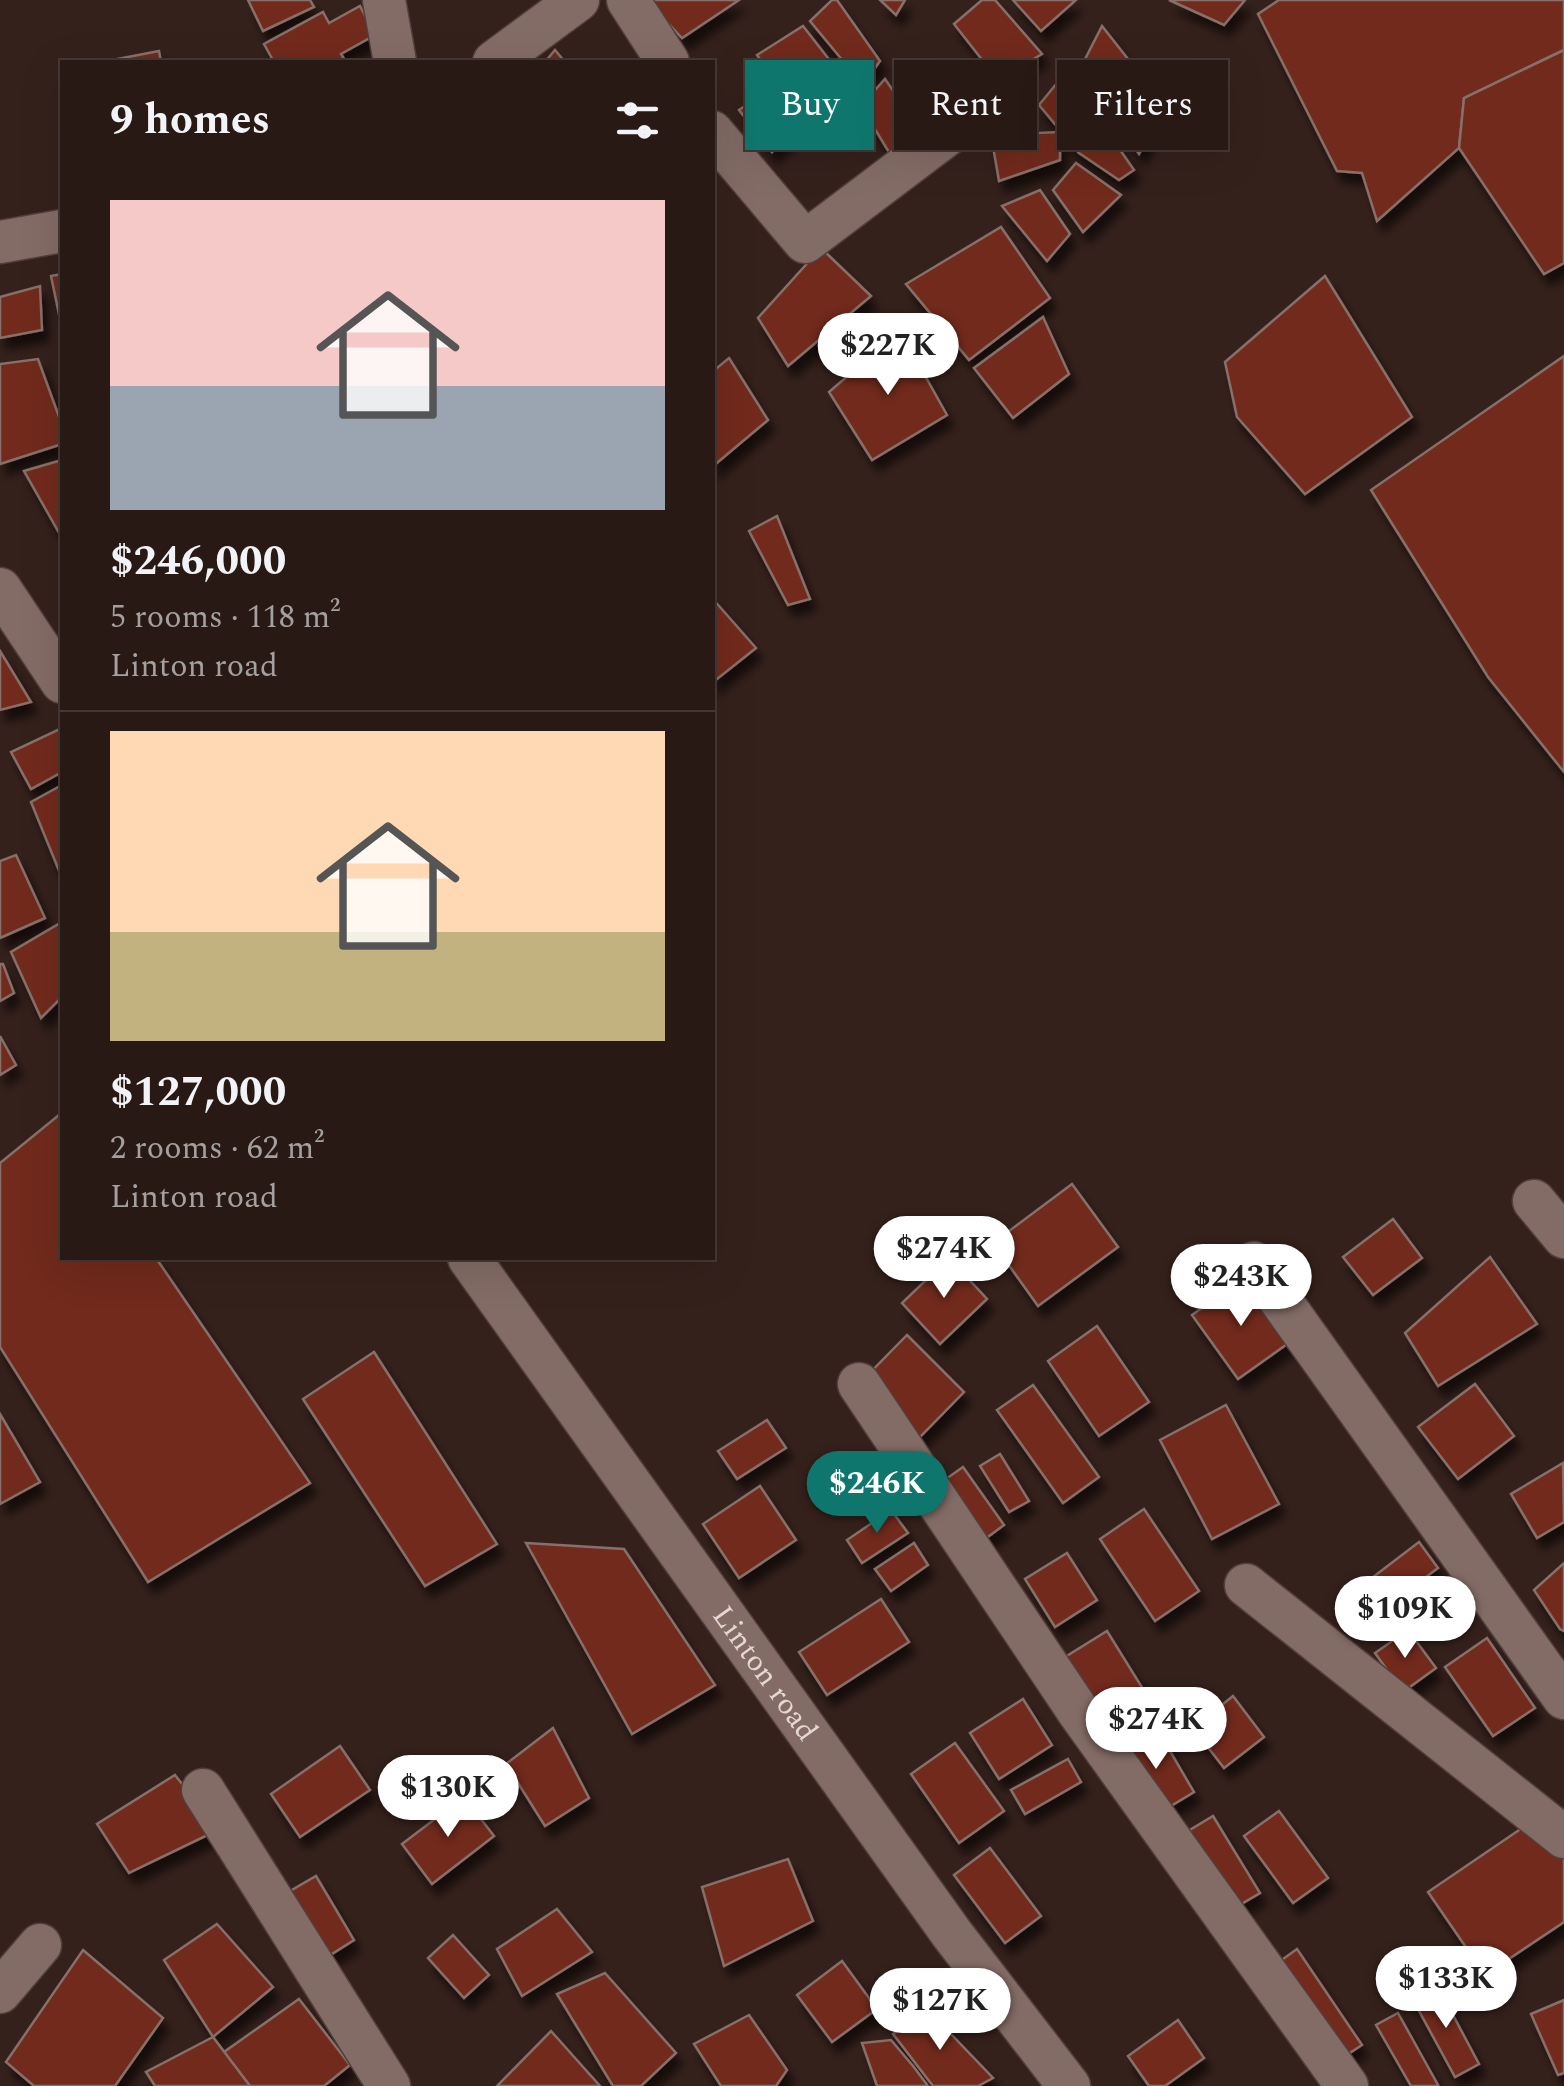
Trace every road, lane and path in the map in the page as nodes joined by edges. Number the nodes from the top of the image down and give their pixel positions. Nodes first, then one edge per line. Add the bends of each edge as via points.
1 (384, 0) edge
2 (578, 0) edge
3 (628, 0) edge
4 (395, 60) edge
5 (497, 60) edge
6 (667, 60) edge
7 (715, 136) edge
8 (927, 150) edge
9 (60, 231) edge
10 (0, 242) edge
11 (0, 588) edge
12 (60, 679) edge
13 (1534, 1201) dead end
14 (1564, 1238) edge
15 (470, 1260) edge
16 (1254, 1263) dead end
17 (859, 1384) dead end
18 (1246, 1586) dead end
19 (1564, 1698) edge
20 (203, 1790) dead end
21 (1564, 1837) edge
22 (40, 1946) dead end
23 (0, 1992) edge
24 (389, 2086) edge
25 (1069, 2086) edge
26 (1346, 2086) edge

1 - 4 street
2 - 5 street
3 - 6 street
7 - 8 street via 805,242
9 - 10 street
11 - 12 street
13 - 14 street
15 - 25 street, Linton road via 952,1934
16 - 19 street
17 - 26 street via 1080,1714
18 - 21 street
20 - 24 street
22 - 23 street

